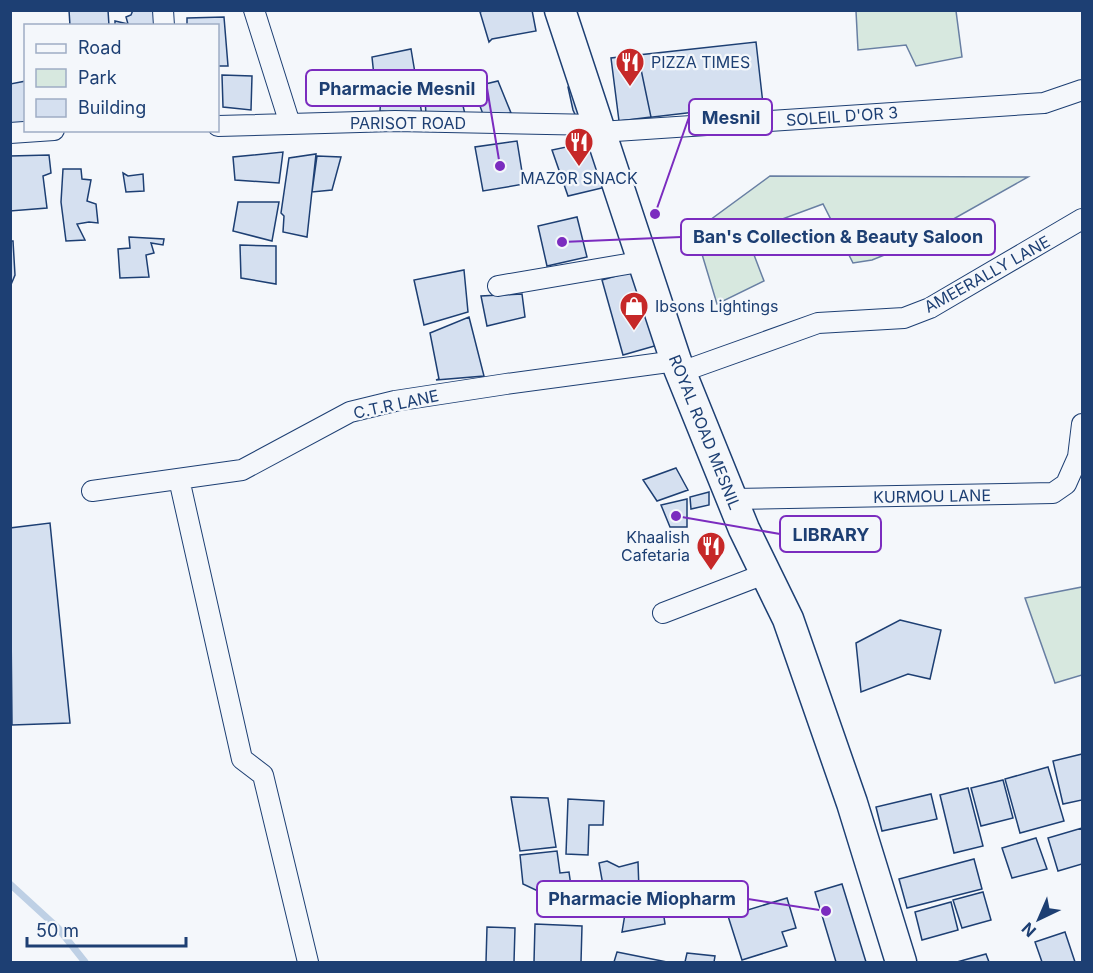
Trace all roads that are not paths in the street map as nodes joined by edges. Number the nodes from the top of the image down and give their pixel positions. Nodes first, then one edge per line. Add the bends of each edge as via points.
1 (254, 10) edge
2 (560, 10) edge
3 (1083, 90) edge
4 (290, 124) junction
5 (219, 126) edge
6 (599, 129) junction
7 (1083, 219) edge
8 (645, 261) junction
9 (498, 286) dead end
10 (679, 366) junction
11 (1083, 424) edge
12 (179, 479) junction
13 (92, 491) dead end
14 (732, 499) junction
15 (767, 573) junction
16 (663, 613) dead end
17 (899, 956) edge
18 (308, 963) edge

1 - 4 street
2 - 6 main road, ROYAL ROAD MESNIL
3 - 6 street, SOLEIL D'OR 3 via 1044,103
4 - 5 street, PARISOT ROAD
4 - 6 street, PARISOT ROAD via 395,121
6 - 8 main road, ROYAL ROAD MESNIL
7 - 10 street, AMEERALLY LANE via 930,308 904,318 818,323
8 - 9 street
8 - 10 main road, ROYAL ROAD MESNIL
10 - 12 street, C.T.R LANE via 506,384 395,401 350,412 242,470
10 - 14 main road, ROYAL ROAD MESNIL
11 - 14 street, KURMOU LANE via 1078,457 1066,484 1053,494
12 - 13 street, C.T.R LANE
12 - 18 street via 242,759 263,775
14 - 15 main road, ROYAL ROAD MESNIL
15 - 16 street
15 - 17 main road, ROYAL ROAD MESNIL via 788,619 852,803

